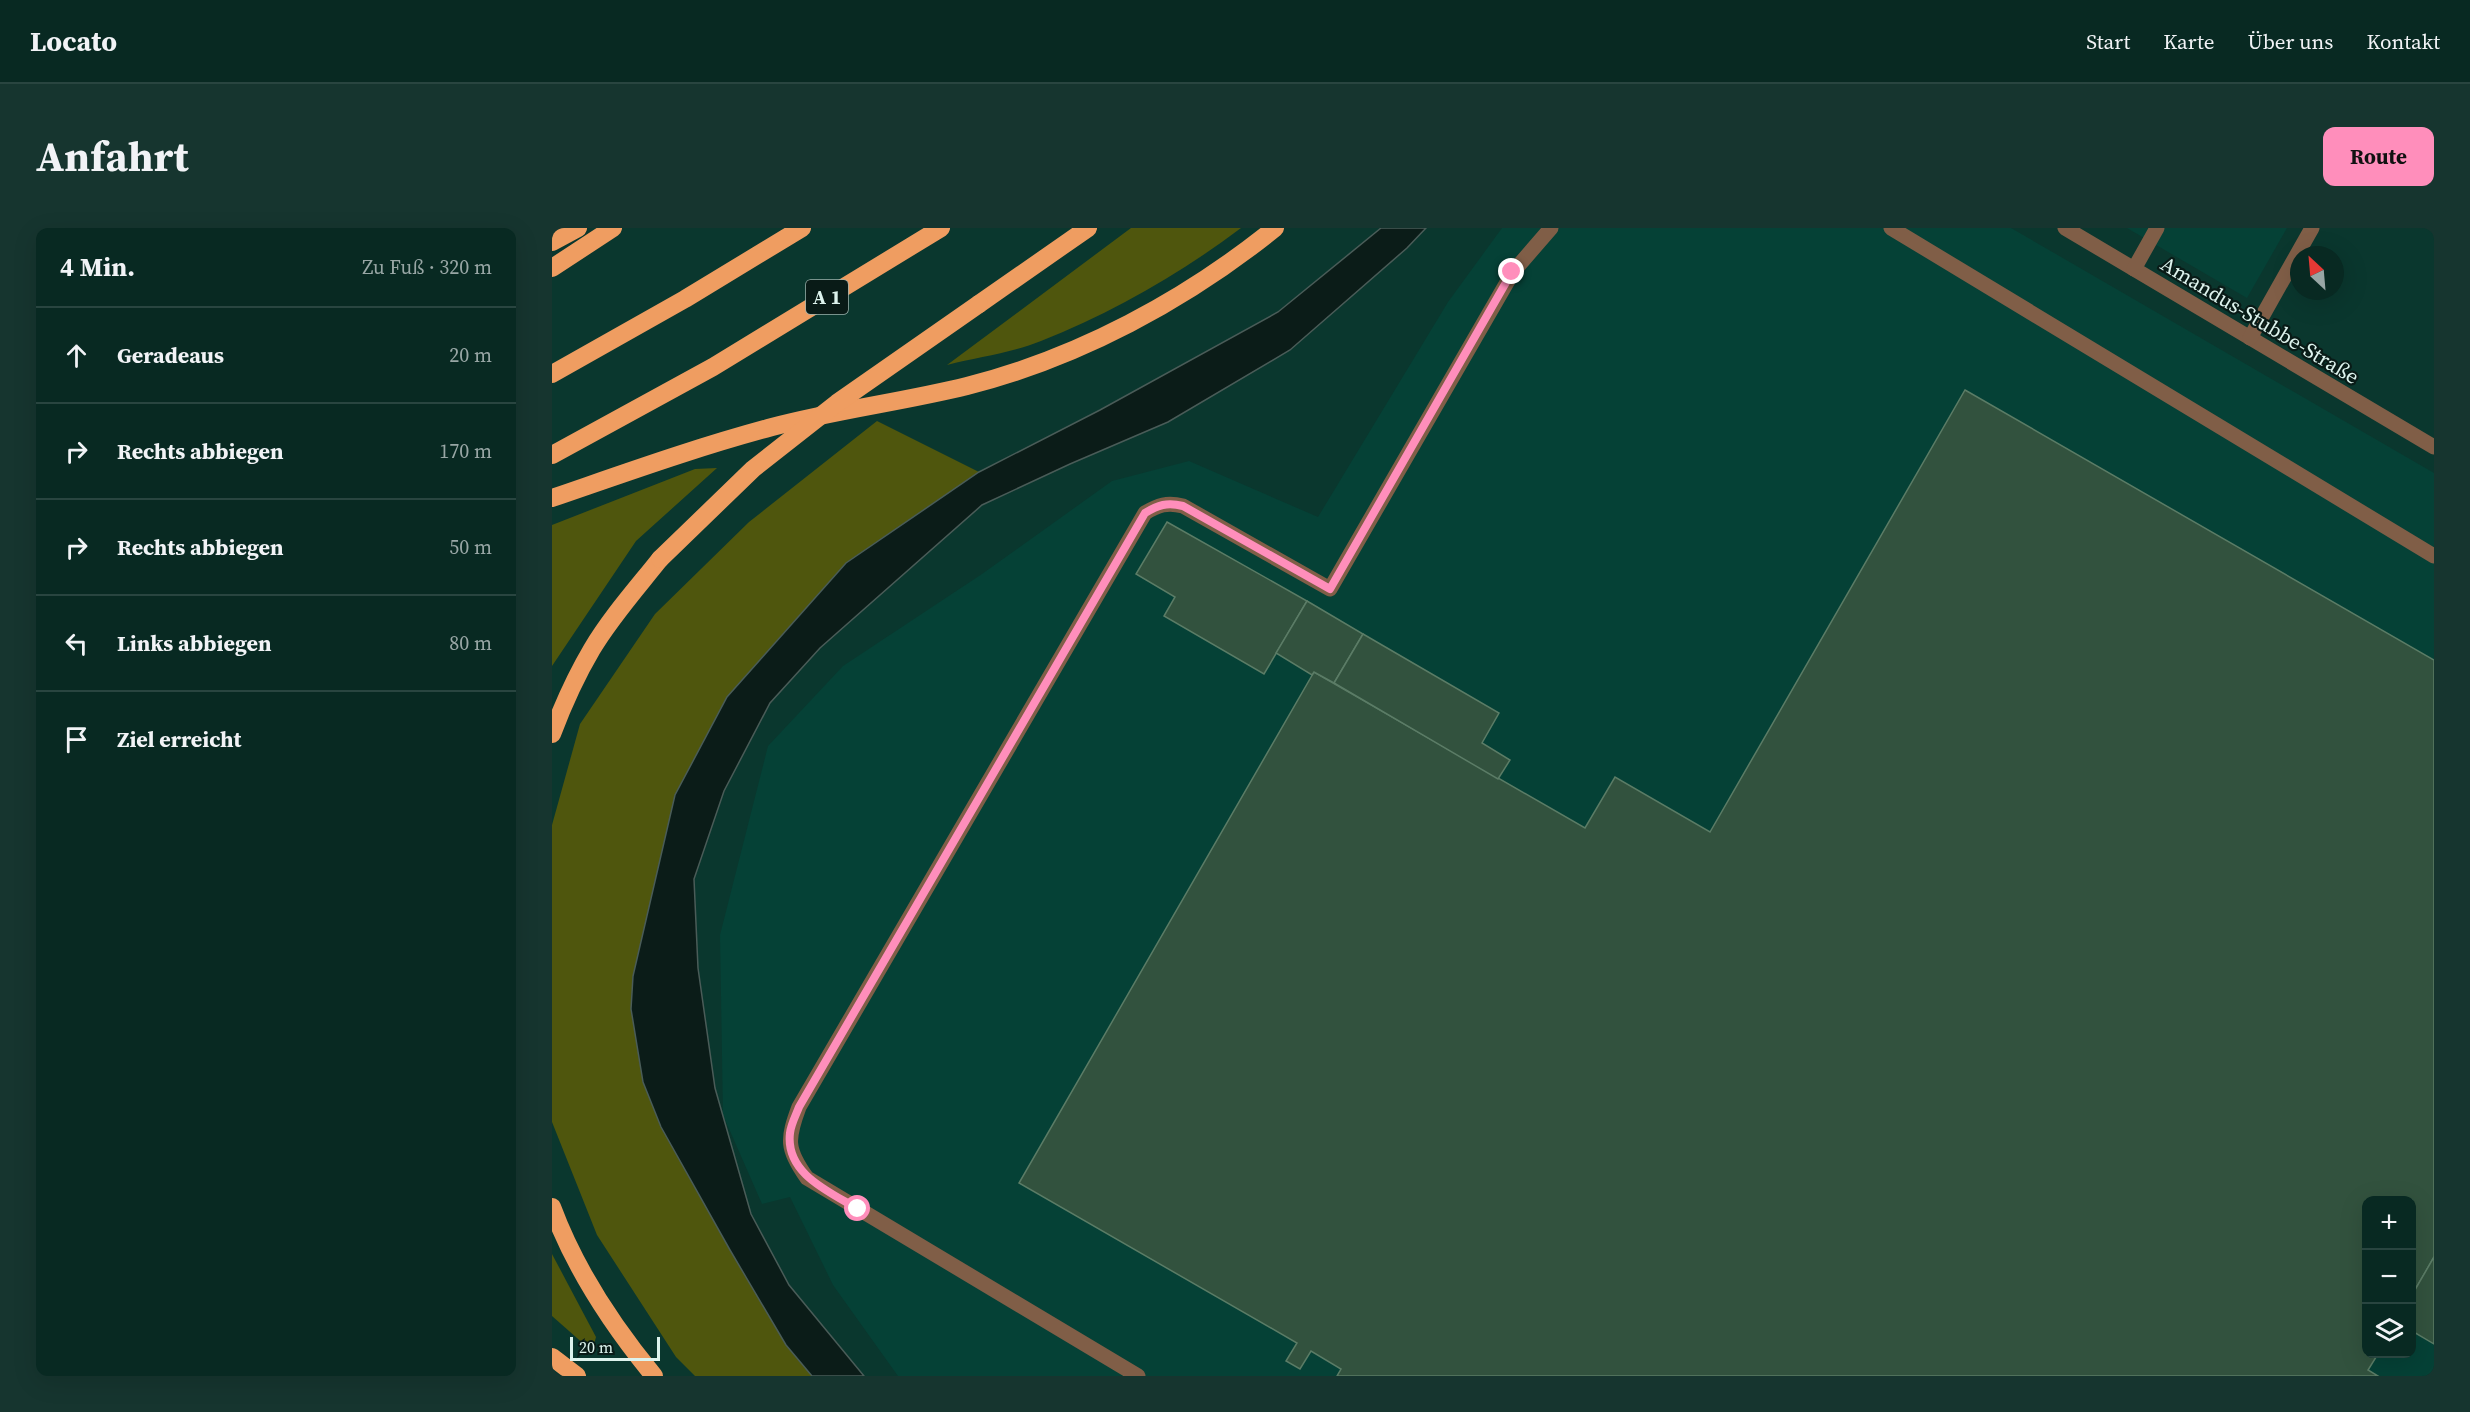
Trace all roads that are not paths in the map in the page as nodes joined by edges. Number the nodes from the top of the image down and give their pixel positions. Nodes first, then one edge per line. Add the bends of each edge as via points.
1 (578, 228) edge
2 (613, 228) edge
3 (802, 228) edge
4 (941, 228) edge
5 (1088, 228) edge
6 (1275, 228) edge
7 (1551, 228) edge
8 (1891, 228) edge
9 (2065, 228) edge
10 (2157, 228) edge
11 (2312, 228) edge
12 (552, 242) edge
13 (552, 268) edge
14 (2134, 269) junction
15 (2250, 338) junction
16 (552, 374) edge
17 (2434, 447) edge
18 (552, 455) edge
19 (552, 498) edge
20 (2434, 556) edge
21 (552, 734) edge
22 (552, 1207) edge
23 (552, 1357) edge
24 (577, 1376) edge
25 (654, 1376) edge
26 (1138, 1376) edge

1 - 12 highway
2 - 13 highway
3 - 16 highway
4 - 18 highway, A 1 via 712,367
5 - 21 highway, bridge via 837,404 753,469 660,559 622,606 592,649
6 - 19 highway via 1240,256 1160,306 1062,355 968,385 773,426 668,457
7 - 26 street via 1512,272 1330,589 1183,506 1157,505 1145,513 799,1107 790,1131 789,1146 807,1178
8 - 20 street
9 - 14 street, Amandus-Stubbe-Straße
10 - 14 street
11 - 15 street
14 - 15 street, Amandus-Stubbe-Straße
15 - 17 street, Amandus-Stubbe-Straße
22 - 25 highway via 588,1283 627,1344
23 - 24 highway

